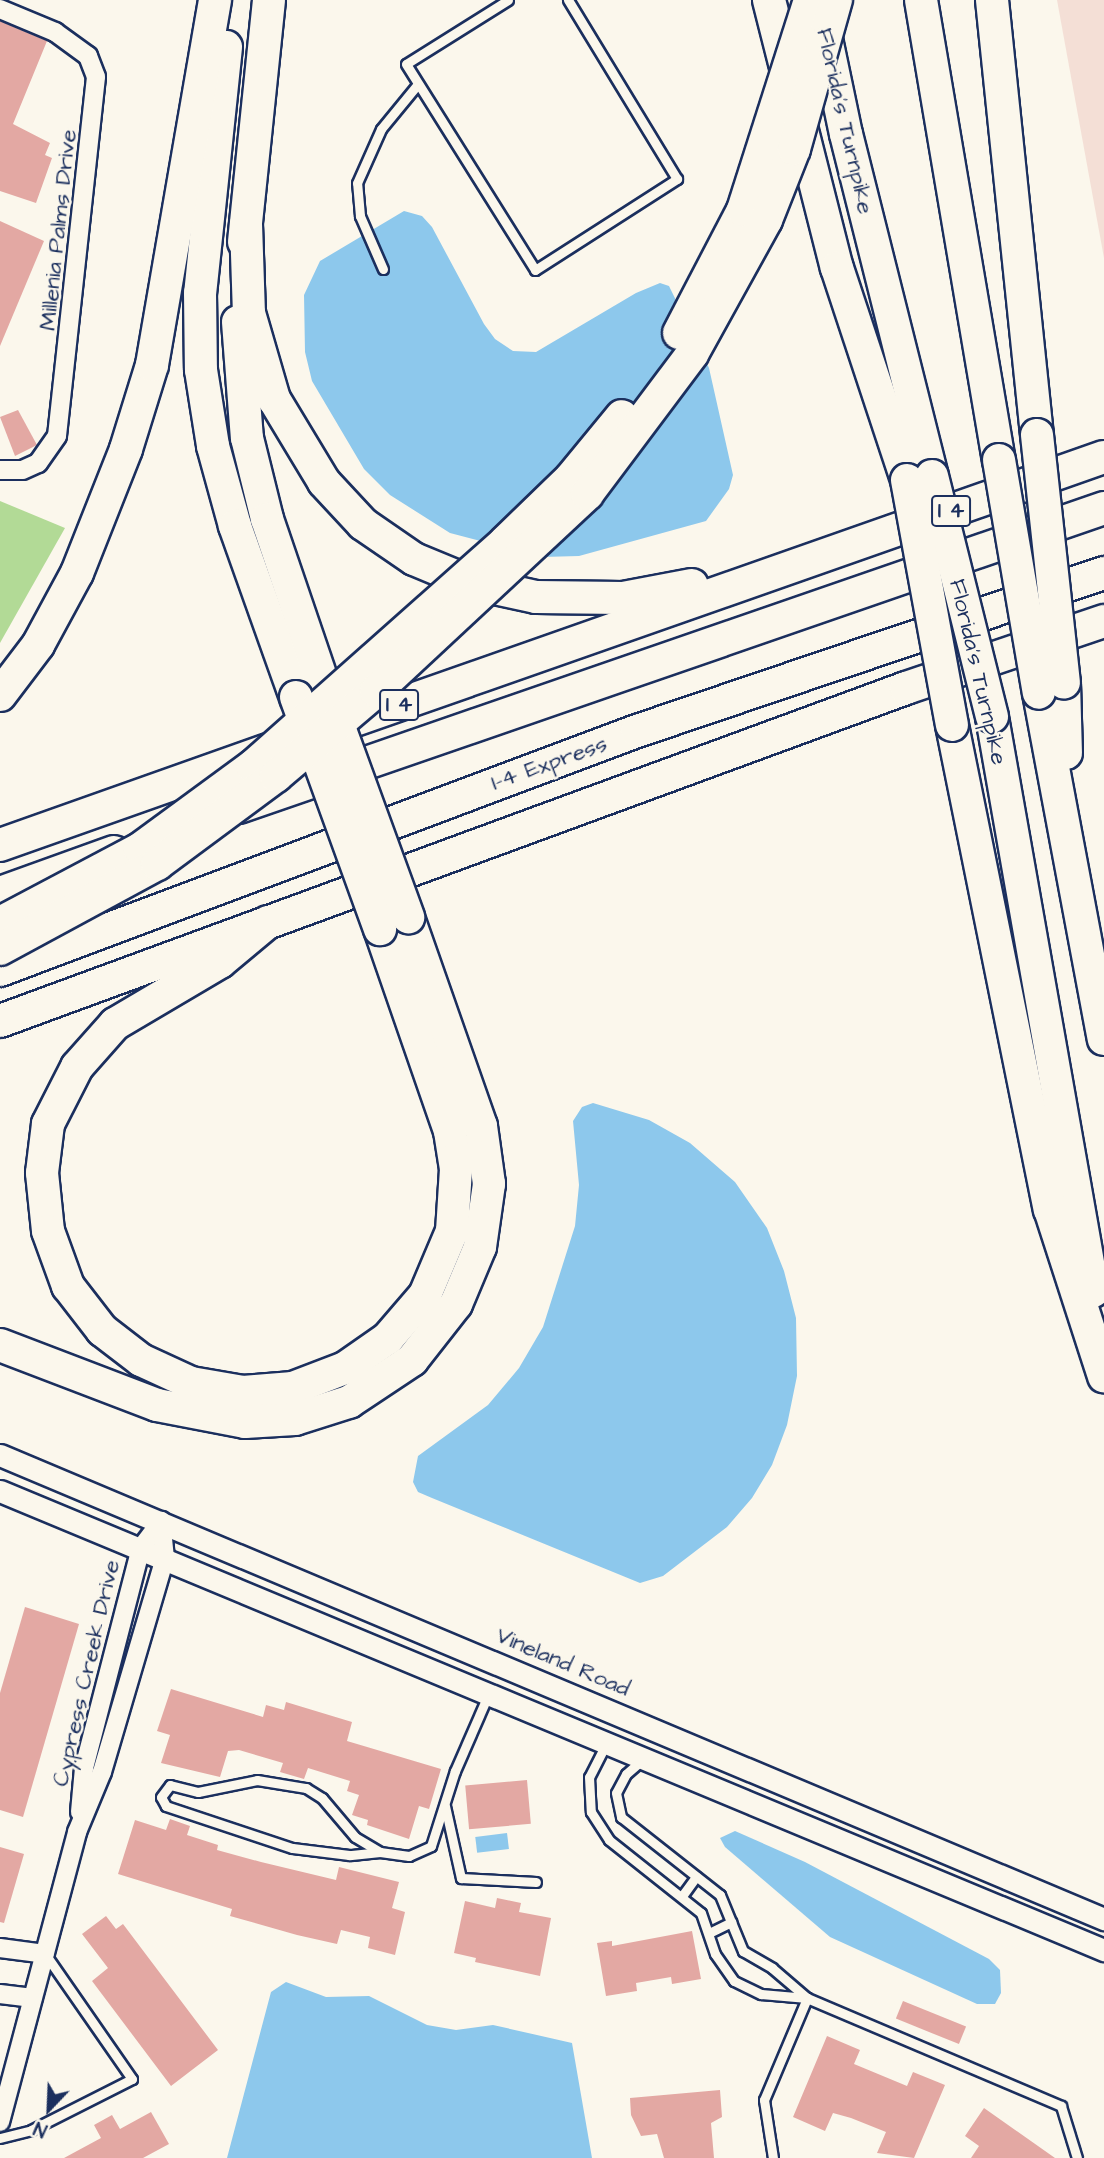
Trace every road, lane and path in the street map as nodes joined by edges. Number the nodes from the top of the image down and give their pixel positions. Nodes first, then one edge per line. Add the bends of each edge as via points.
1 (215, 0) edge
2 (226, 0) edge
3 (269, 0) edge
4 (508, 0) edge
5 (568, 0) edge
6 (769, 0) edge
7 (810, 0) edge
8 (818, 0) edge
9 (836, 0) edge
10 (921, 0) edge
11 (992, 0) edge
12 (0, 9) edge
13 (418, 84) junction
14 (246, 224) junction
15 (383, 270) dead end
16 (1104, 457) edge
17 (0, 470) edge
18 (920, 478) junction
19 (1104, 508) edge
20 (799, 564) junction
21 (1104, 573) edge
22 (1104, 621) edge
23 (1051, 688) junction
24 (310, 691) junction
25 (0, 695) edge
26 (0, 845) edge
27 (0, 893) edge
28 (268, 922) junction
29 (0, 923) edge
30 (394, 923) junction
31 (0, 949) edge
32 (0, 970) edge
33 (0, 1021) edge
34 (1104, 1039) edge
35 (0, 1345) edge
36 (1104, 1351) edge
37 (1104, 1376) edge
38 (0, 1455) edge
39 (0, 1491) edge
40 (161, 1521) junction
41 (141, 1548) junction
42 (165, 1558) junction
43 (502, 1664) junction
44 (488, 1694) junction
45 (619, 1714) junction
46 (607, 1742) junction
47 (645, 1758) junction
48 (445, 1804) junction
49 (77, 1832) junction
50 (380, 1852) junction
51 (696, 1877) junction
52 (537, 1882) dead end
53 (682, 1896) junction
54 (1104, 1919) edge
55 (732, 1922) junction
56 (709, 1933) junction
57 (0, 1948) edge
58 (1104, 1950) edge
59 (45, 1954) junction
60 (0, 1994) edge
61 (33, 1998) junction
62 (807, 1998) junction
63 (0, 2122) edge
64 (0, 2138) edge
65 (773, 2158) edge
66 (1077, 2158) edge

1 - 25 highway via 152,365 126,449 77,573 38,645
2 - 24 highway via 227,34 200,293 201,370 213,446 235,526
3 - 14 highway
4 - 13 lane via 406,64
5 - 13 lane via 677,178 535,270
6 - 18 highway via 837,268
7 - 29 highway, bridge via 760,164 710,279 667,352 571,478 431,610 253,766 139,849
8 - 18 highway, Florida's Turnpike
9 - 31 highway, bridge via 794,149 766,220 692,354 587,494 376,691 266,783 158,864
10 - 23 highway, bridge via 999,460
11 - 23 highway, bridge via 1038,435
12 - 17 street, Millenia Palms Drive via 55,32 88,56 96,77 57,436 38,463 22,470
13 - 15 lane via 380,129 357,184 360,216
14 - 20 highway via 254,340 274,400 324,482 363,524 414,559 472,583 536,597 623,598
14 - 24 highway via 238,363 247,438
16 - 20 highway, I 4
18 - 36 highway, Florida's Turnpike, bridge via 992,717
18 - 37 highway, bridge via 953,725 1050,1209
19 - 27 highway
20 - 26 highway, I 4
21 - 32 highway, I-4 Express via 637,731
22 - 28 highway via 906,688
23 - 34 highway via 1068,832
24 - 30 highway, bridge
28 - 30 highway via 220,962 115,1024 78,1067 48,1124 42,1173 48,1231 68,1286 102,1330 141,1360 191,1383 243,1392 293,1388 345,1368 388,1338 425,1295 452,1231 456,1169 450,1131
28 - 33 highway
30 - 35 highway via 481,1126 489,1184 480,1247 456,1304 412,1360 382,1384 340,1405 295,1419 245,1422 157,1405
38 - 40 street, Vineland Road
39 - 41 street
40 - 41 street, Cypress Creek Drive
40 - 42 street, Cypress Creek Drive
40 - 43 street, Vineland Road
41 - 42 street
41 - 49 street, Cypress Creek Drive via 84,1768
42 - 44 street
42 - 49 street, Cypress Creek Drive via 102,1772
43 - 44 street
43 - 45 street, Vineland Road
44 - 46 street
44 - 48 lane
45 - 46 street
45 - 54 street, Vineland Road
46 - 47 street
46 - 53 lane via 589,1777 591,1812 609,1840
47 - 51 lane via 620,1785 616,1804 621,1817
47 - 58 street
48 - 50 lane via 431,1846 409,1856
48 - 52 lane via 461,1878
49 - 59 street, Cypress Creek Drive
50 - 50 lane via 355,1837 322,1798 306,1788 257,1780 198,1792 170,1785 161,1797 166,1806 292,1848 349,1855
51 - 53 lane
51 - 55 lane via 720,1895
53 - 56 lane via 701,1913
55 - 56 lane
55 - 62 lane via 743,1951
56 - 62 lane via 715,1954 734,1981 761,1994
57 - 59 street
59 - 61 street, Cypress Creek Drive
59 - 64 lane via 132,2079 31,2130
60 - 61 street
61 - 63 street, Cypress Creek Drive
62 - 65 lane via 764,2100
62 - 66 lane via 1061,2106

